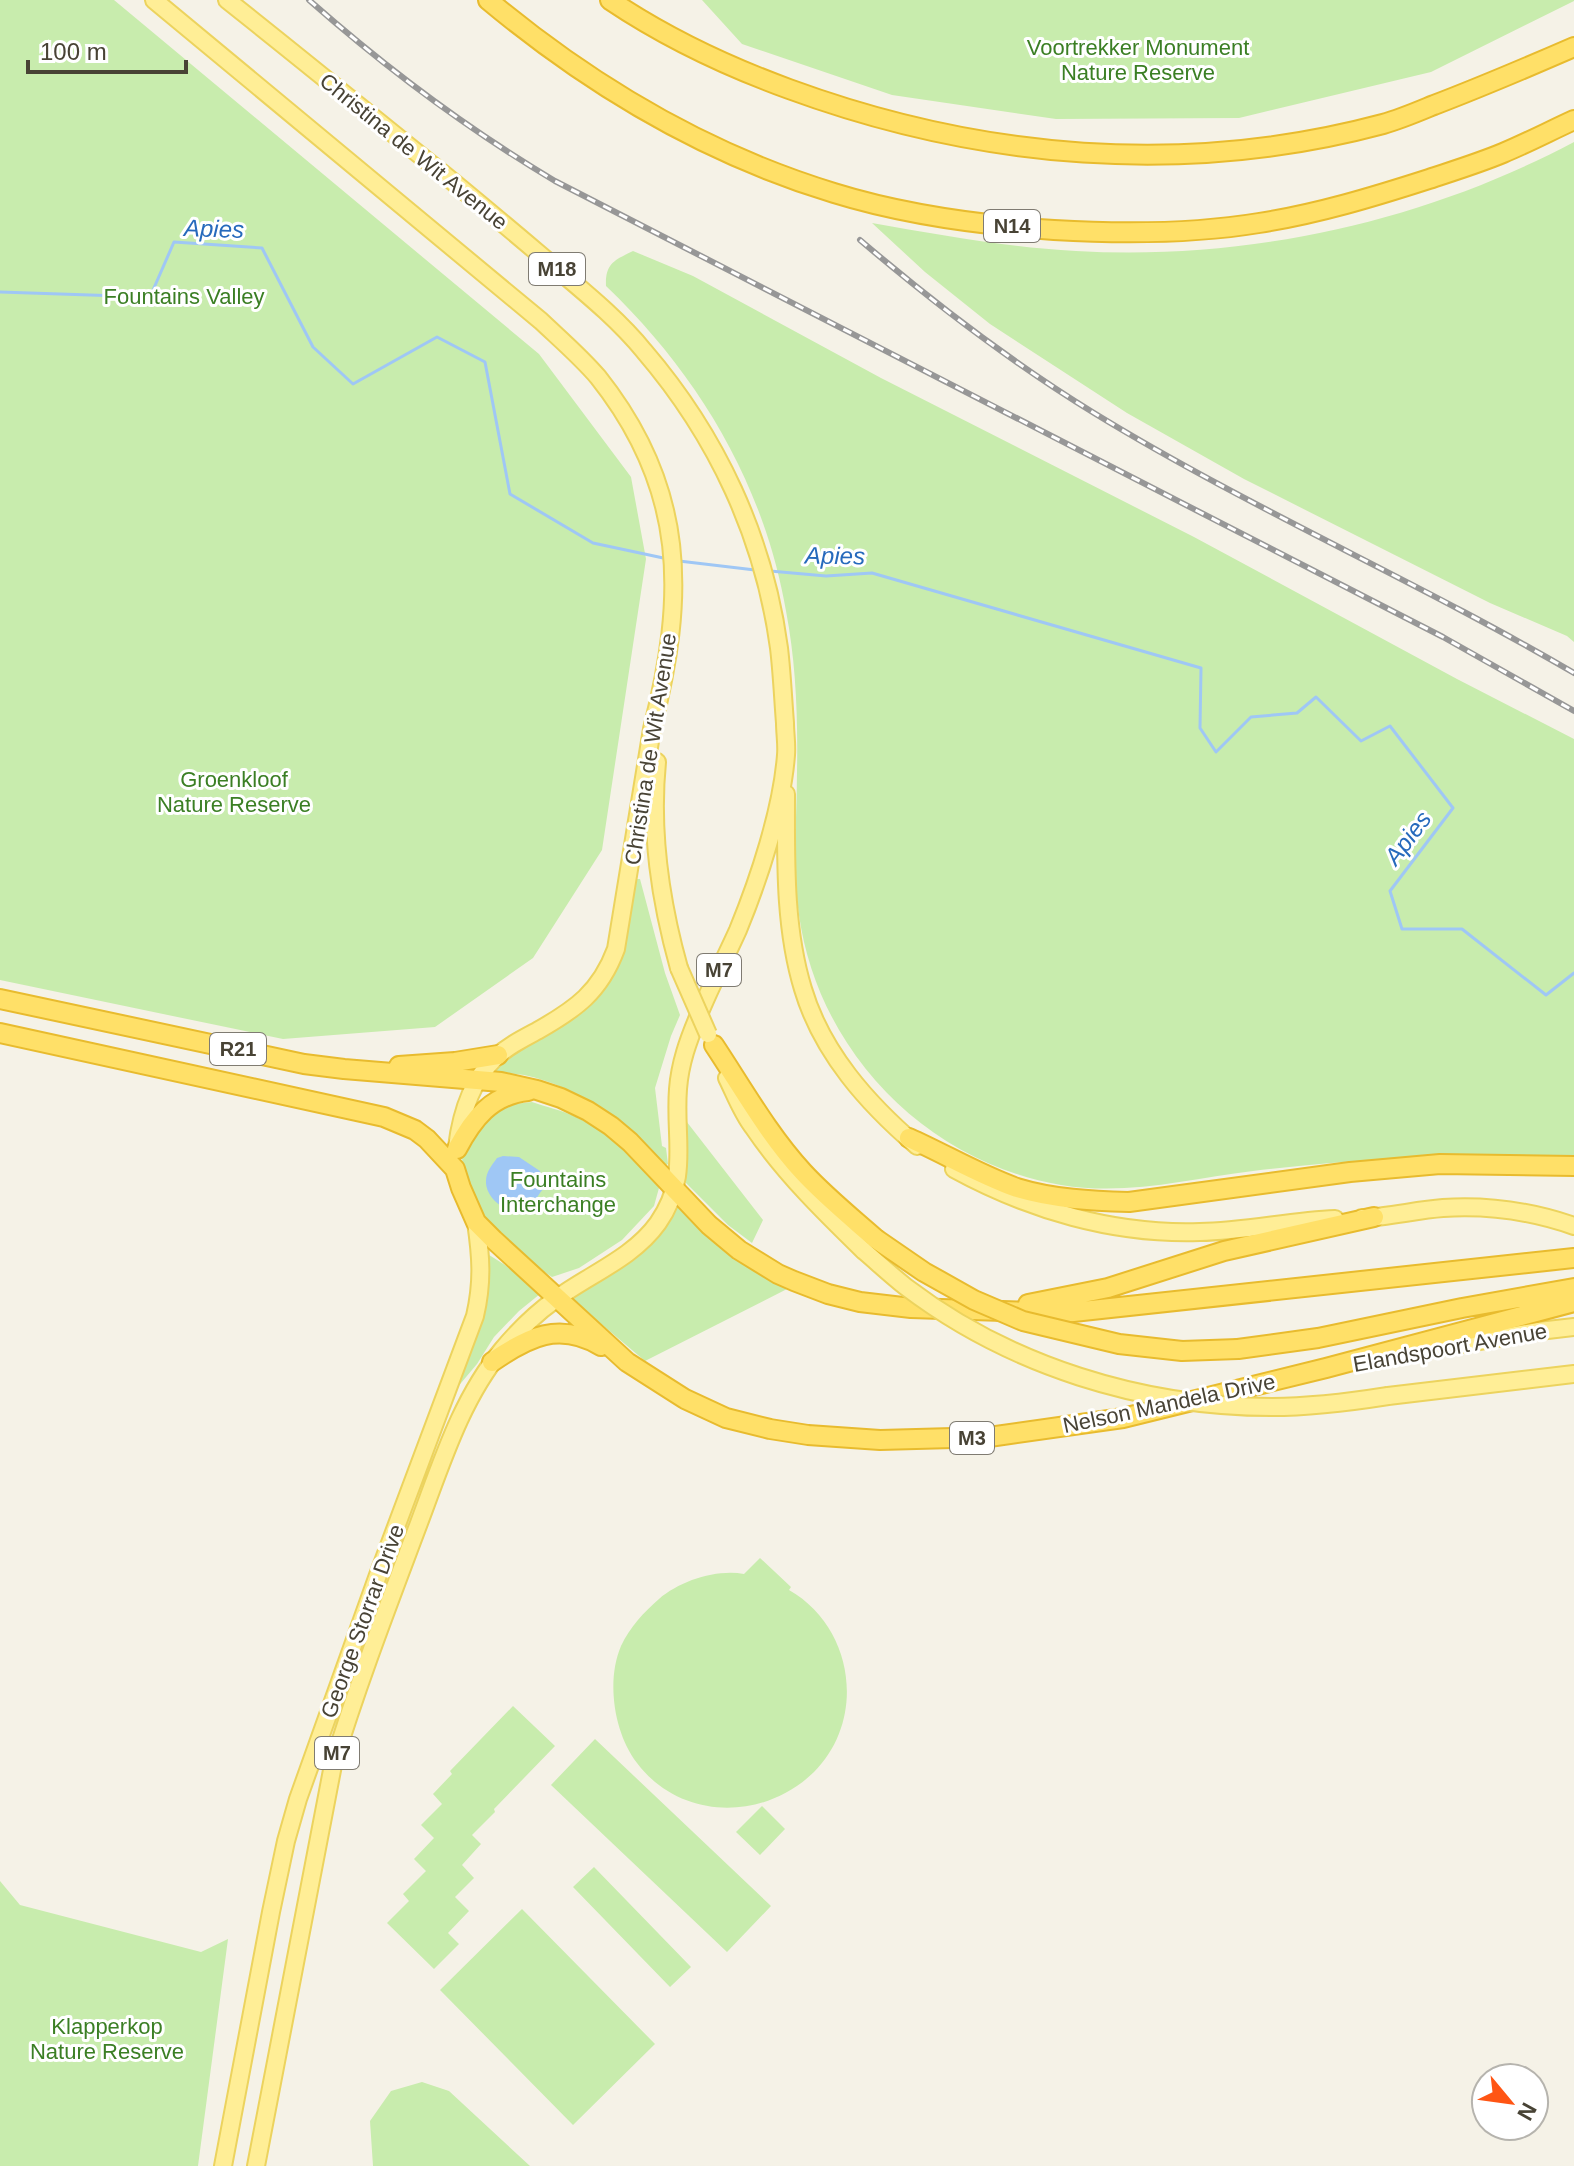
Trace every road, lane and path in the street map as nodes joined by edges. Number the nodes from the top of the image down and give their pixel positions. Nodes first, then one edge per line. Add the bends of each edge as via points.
1 (154, 0) edge
2 (227, 0) edge
3 (235, 0) edge
4 (488, 0) edge
5 (610, 0) edge
6 (1574, 47) edge
7 (288, 48) junction
8 (1574, 120) edge
9 (660, 701) junction
10 (787, 753) junction
11 (0, 999) edge
12 (0, 1033) edge
13 (711, 1039) joint
14 (498, 1055) junction
15 (369, 1072) junction
16 (479, 1081) junction
17 (537, 1090) junction
18 (909, 1138) junction
19 (457, 1149) junction
20 (1574, 1166) edge
21 (455, 1169) junction
22 (674, 1191) junction
23 (1374, 1217) junction
24 (476, 1222) junction
25 (1574, 1226) edge
26 (870, 1245) junction
27 (1574, 1258) edge
28 (1574, 1288) edge
29 (556, 1298) junction
30 (1574, 1302) edge
31 (970, 1311) junction
32 (1574, 1327) edge
33 (492, 1362) junction
34 (627, 1362) junction
35 (1326, 1368) junction
36 (1574, 1374) edge
37 (223, 2166) edge
38 (256, 2166) edge

1 - 9 main road, Christina de Wit Avenue / M18 via 541,321 596,375 648,456 668,515 673,599
2 - 7 main road, Christina de Wit Avenue / M18
3 - 7 main road
4 - 8 highway, N14 via 592,79 689,135 834,193 950,220 1091,232 1257,224 1417,183 1503,153
5 - 6 highway via 700,51 832,105 945,134 1054,151 1227,153 1332,137 1387,123
7 - 10 main road, Christina de Wit Avenue / M18 via 572,281 643,349 675,390 716,452 757,547 775,619
9 - 13 main road, bridge via 654,821 660,889 679,968
9 - 14 main road, Christina de Wit Avenue / M7 via 621,928 605,975 562,1016
10 - 18 main road via 788,897 803,991 846,1072
10 - 22 main road, Christina de Wit Avenue / M7 via 759,876 680,1066 680,1164
11 - 15 highway, R21 via 304,1064
12 - 21 highway, R21 via 384,1117 415,1130
13 - 26 highway via 771,1132
14 - 15 highway
14 - 16 main road, Christina de Wit Avenue / M7
15 - 16 highway, R21
16 - 17 highway
16 - 19 main road, M7 via 463,1112
17 - 19 highway via 490,1104
17 - 22 highway via 611,1126
18 - 20 highway via 1021,1189 1097,1201 1129,1202 1440,1164
18 - 23 main road via 1005,1195 1115,1227 1201,1232
19 - 21 main road, M7
21 - 24 highway, M7
22 - 29 main road, M7 via 663,1215 634,1249
22 - 31 highway via 739,1250 794,1281 860,1302
23 - 25 main road via 1465,1208 1513,1210
23 - 31 highway via 1224,1251 1108,1288
24 - 29 highway, M3
24 - 37 main road, George Storrar Drive / M7 via 482,1270 475,1316 312,1755 286,1841
26 - 28 highway, bridge via 974,1300 1039,1325 1119,1344 1182,1351 1318,1338
26 - 36 main road, bridge via 906,1287 976,1331 1094,1382 1178,1400 1302,1406
27 - 31 highway via 1064,1313
29 - 33 main road, George Storrar Drive / M7
29 - 34 highway, Nelson Mandela Drive / M3
30 - 35 highway, Nelson Mandela Drive / M3
32 - 35 main road, Elandspoort Avenue
33 - 34 highway via 522,1342 559,1334 582,1337
33 - 38 main road, George Storrar Drive / M7 via 444,1457 333,1765
34 - 35 highway, Nelson Mandela Drive / M3 via 685,1399 738,1421 791,1433 880,1440 989,1437 1123,1418

